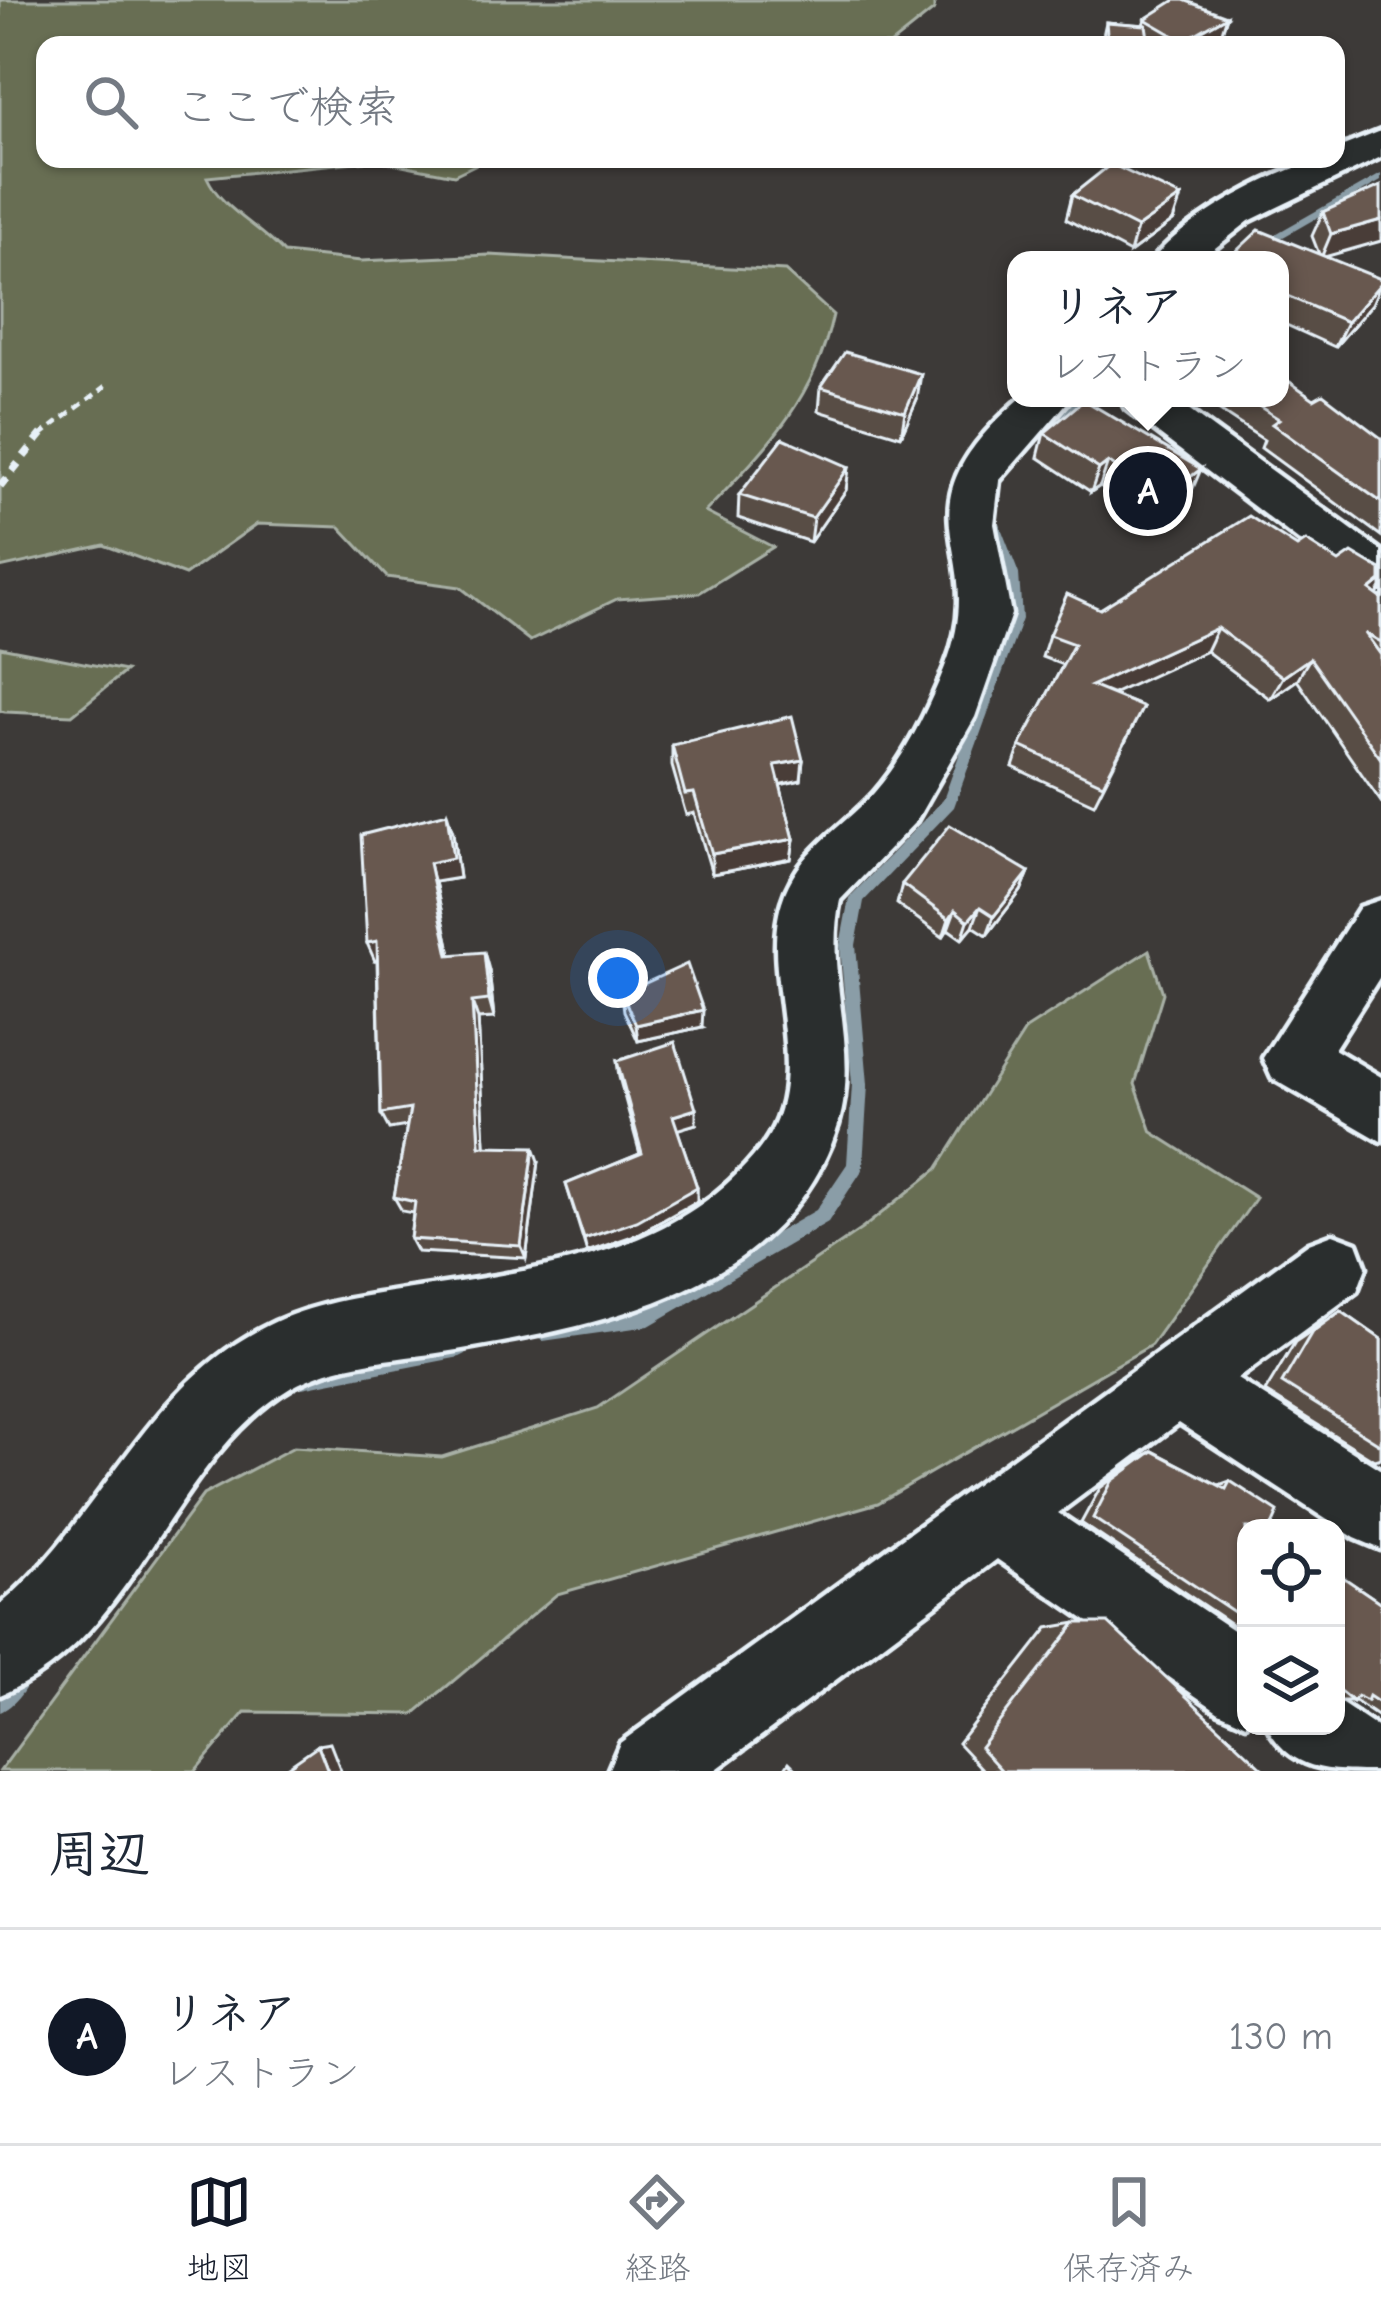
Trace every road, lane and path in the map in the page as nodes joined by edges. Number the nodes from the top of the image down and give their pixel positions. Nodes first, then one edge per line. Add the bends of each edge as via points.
1 (1381, 142) edge
2 (1345, 160) edge
3 (1328, 168) edge
4 (1186, 251) edge
5 (106, 386) dead end
6 (1039, 407) edge
7 (1154, 407) edge
8 (0, 485) edge
9 (1381, 577) edge
10 (1381, 925) edge
11 (1381, 1111) edge
12 (1333, 1267) dead end
13 (1177, 1381) junction
14 (1381, 1512) edge
15 (997, 1515) junction
16 (0, 1657) edge
17 (1237, 1679) edge
18 (1319, 1735) edge
19 (648, 1771) edge
20 (1371, 1771) edge

1 - 2 street
3 - 4 street via 1235,213
5 - 8 path via 46,429
6 - 16 street via 992,449 971,486 969,529 986,620 929,757 811,898 818,1044 809,1123 784,1170 718,1236 651,1274 290,1350 232,1386 185,1435 84,1579
7 - 9 street
10 - 11 street via 1294,1058
12 - 13 street
13 - 14 street
13 - 15 street
15 - 17 street
15 - 19 street
18 - 20 street

